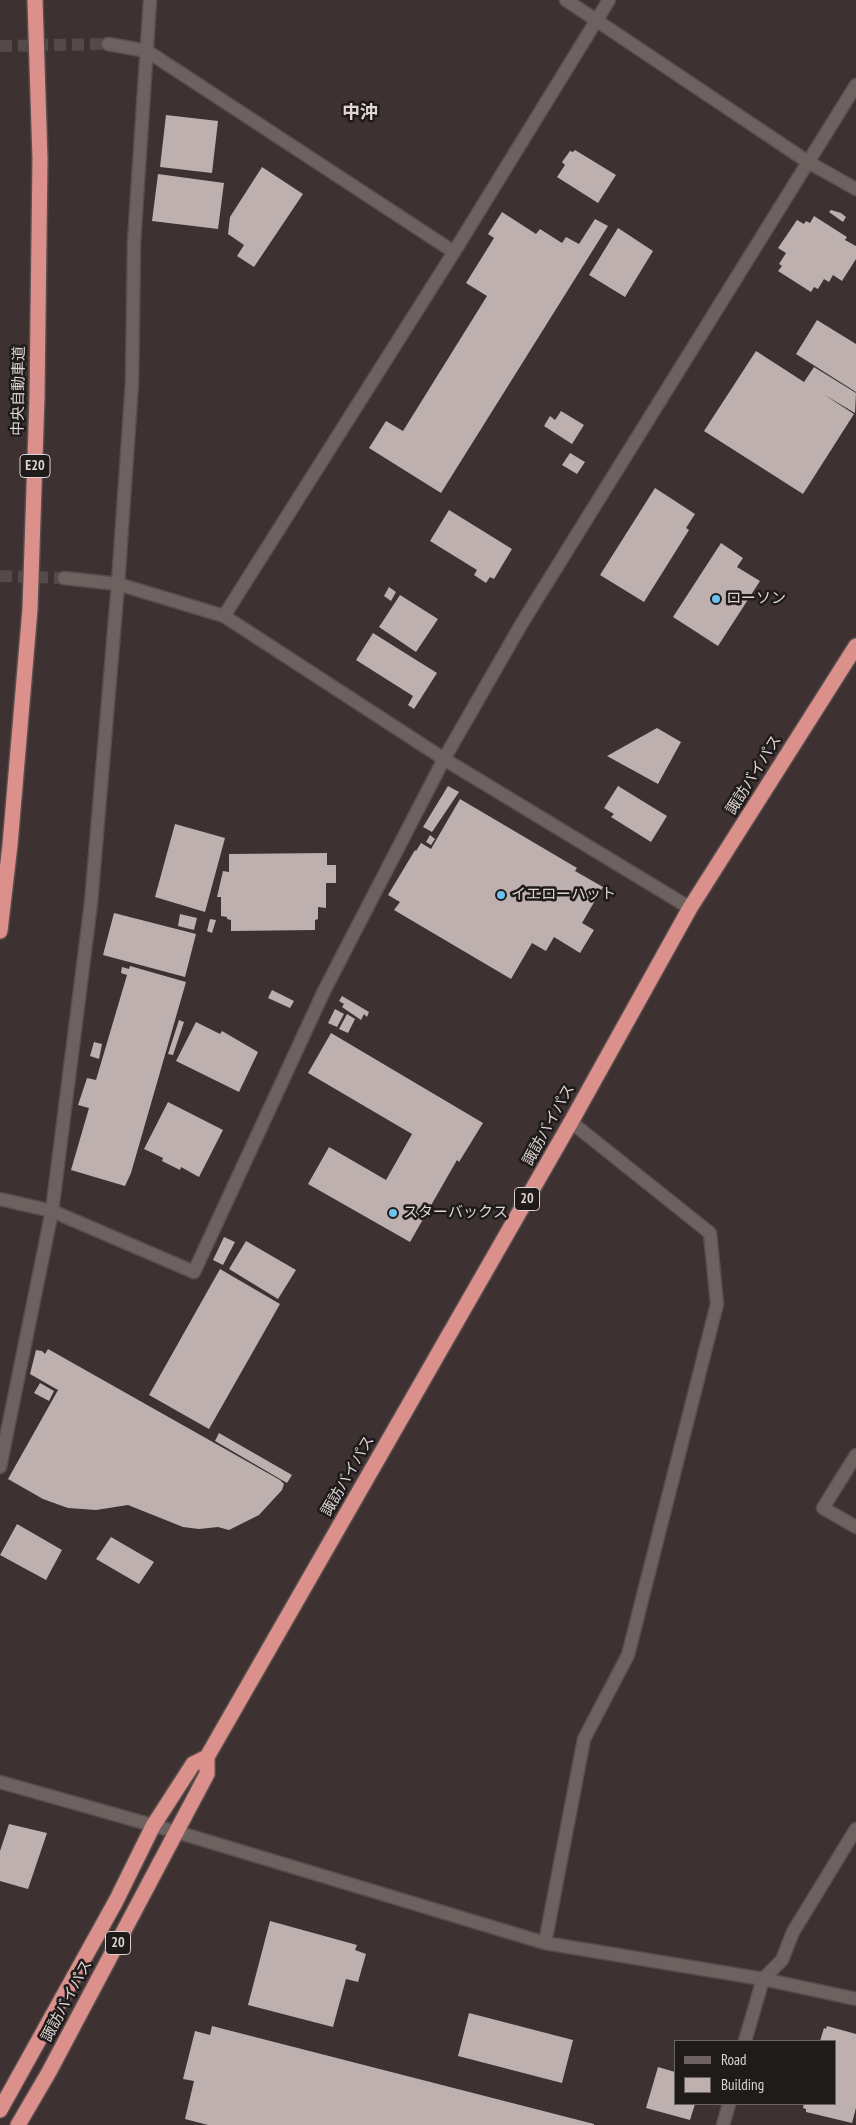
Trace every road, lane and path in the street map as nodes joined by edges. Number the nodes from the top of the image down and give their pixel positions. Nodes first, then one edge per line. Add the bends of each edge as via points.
1 (35, 0) edge
2 (150, 0) edge
3 (566, 0) edge
4 (609, 0) edge
5 (597, 20) junction
6 (108, 44) tunnel mouth
7 (147, 51) junction
8 (856, 84) edge
9 (808, 162) junction
10 (856, 189) edge
11 (454, 252) junction
12 (64, 578) tunnel mouth
13 (118, 584) junction
14 (224, 616) junction
15 (856, 646) edge
16 (444, 759) junction
17 (690, 908) junction
18 (0, 931) edge
19 (571, 1122) junction
20 (0, 1198) edge
21 (52, 1211) junction
22 (856, 1455) edge
23 (0, 1467) edge
24 (856, 1527) edge
25 (207, 1757) junction
26 (0, 1782) edge
27 (153, 1826) junction
28 (856, 1829) edge
29 (177, 1832) junction
30 (545, 1943) junction
31 (763, 1979) junction
32 (856, 1999) edge
33 (745, 2040) edge
34 (729, 2105) edge
35 (0, 2110) edge
36 (18, 2125) edge
37 (723, 2125) edge

1 - 18 highway, 中央自動車道 / E20 via 40,159 30,599
2 - 7 street
3 - 5 street
4 - 5 street
5 - 9 street
5 - 11 street
6 - 7 street
7 - 11 street
7 - 13 street via 134,242 132,383
8 - 9 street
9 - 10 street
9 - 16 street via 522,623
11 - 14 street
12 - 13 street
13 - 14 street
13 - 21 street via 91,903
14 - 16 street
15 - 17 highway, 諏訪バイパス / 20
16 - 17 street
16 - 21 street via 324,991 194,1272
17 - 19 highway, 諏訪バイパス / 20
19 - 25 highway, 諏訪バイパス / 20
19 - 30 street via 710,1233 717,1304 628,1655 584,1739
20 - 21 street
21 - 23 street
22 - 24 street via 823,1508
25 - 27 highway, 諏訪バイパス / 20 via 193,1764
25 - 29 highway, 諏訪バイパス / 20 via 207,1774
26 - 27 street
27 - 29 street
27 - 35 highway, 諏訪バイパス / 20 via 116,1901
28 - 31 street via 793,1932 782,1960
29 - 30 street
29 - 36 highway, 諏訪バイパス / 20
30 - 31 street
31 - 32 street
31 - 33 street
34 - 37 street

